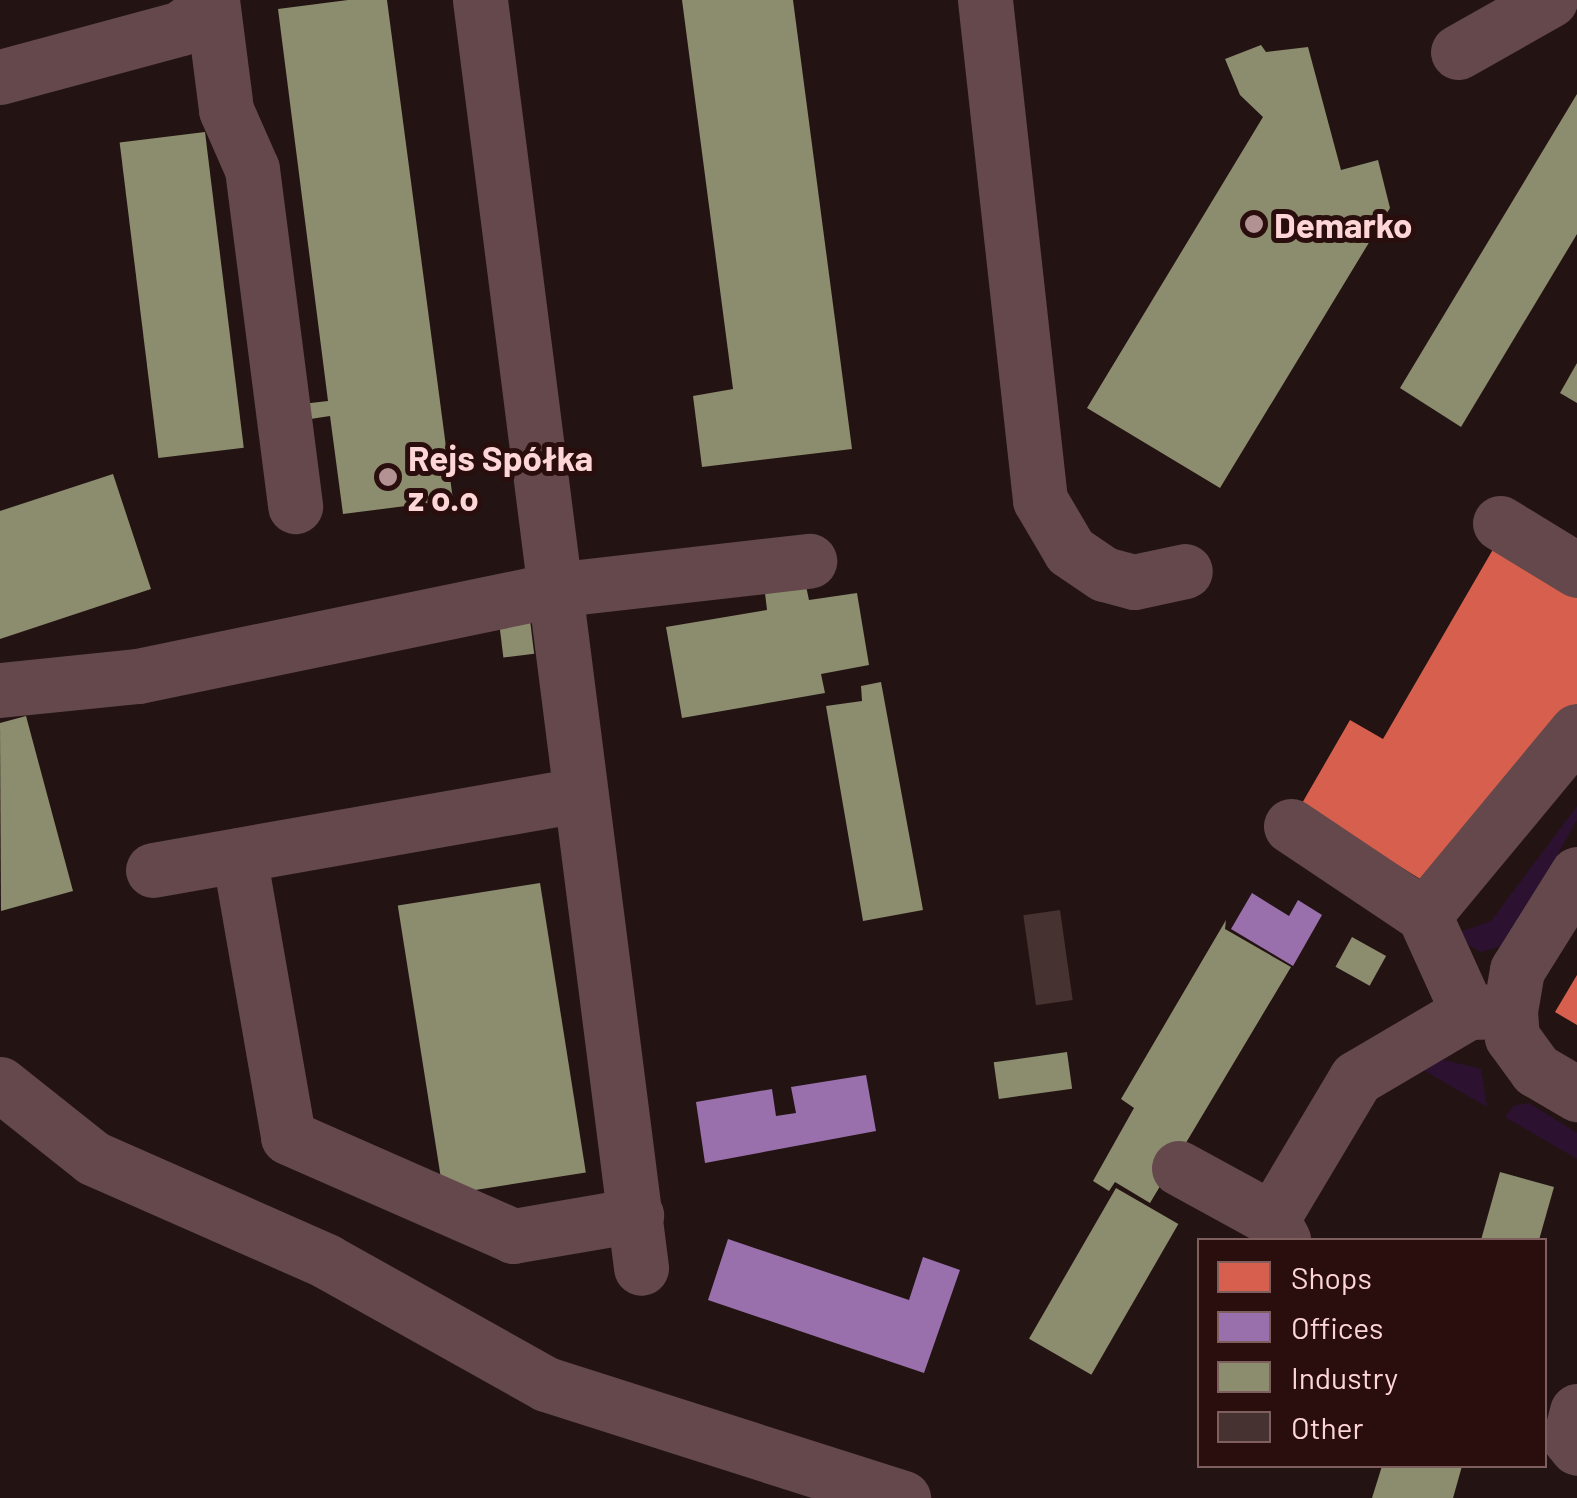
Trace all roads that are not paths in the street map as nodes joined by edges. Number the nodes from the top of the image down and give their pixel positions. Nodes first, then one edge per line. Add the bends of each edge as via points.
1 (480, 0) edge
2 (985, 0) edge
3 (1550, 0) edge
4 (211, 3) edge
5 (1458, 52) dead end
6 (0, 78) edge
7 (295, 506) dead end
8 (1500, 523) dead end
9 (809, 560) dead end
10 (1577, 570) edge
11 (1185, 571) dead end
12 (553, 590) junction
13 (0, 690) edge
14 (1577, 732) edge
15 (580, 794) junction
16 (1291, 826) dead end
17 (238, 855) junction
18 (153, 870) dead end
19 (1577, 874) edge
20 (1424, 915) junction
21 (1489, 1011) junction
22 (0, 1084) edge
23 (1577, 1094) edge
24 (1179, 1168) dead end
25 (1277, 1230) edge
26 (1577, 1411) edge
27 (1577, 1448) edge
28 (903, 1498) edge

1 - 12 lane
2 - 11 lane via 1040,500 1070,551 1104,574 1134,582
3 - 5 lane
4 - 6 lane via 181,28
4 - 7 lane via 226,110 252,169
8 - 10 lane
9 - 12 lane
12 - 13 lane via 138,676
12 - 15 lane
14 - 20 lane
15 - 17 lane
15 - 17 lane via 638,1242 513,1236 288,1137
16 - 20 lane
17 - 18 lane
19 - 21 lane
20 - 21 lane
21 - 23 lane via 1536,1070
21 - 25 lane via 1356,1078
22 - 28 lane via 93,1158 326,1261 546,1384
24 - 25 lane
26 - 27 lane via 1570,1439

